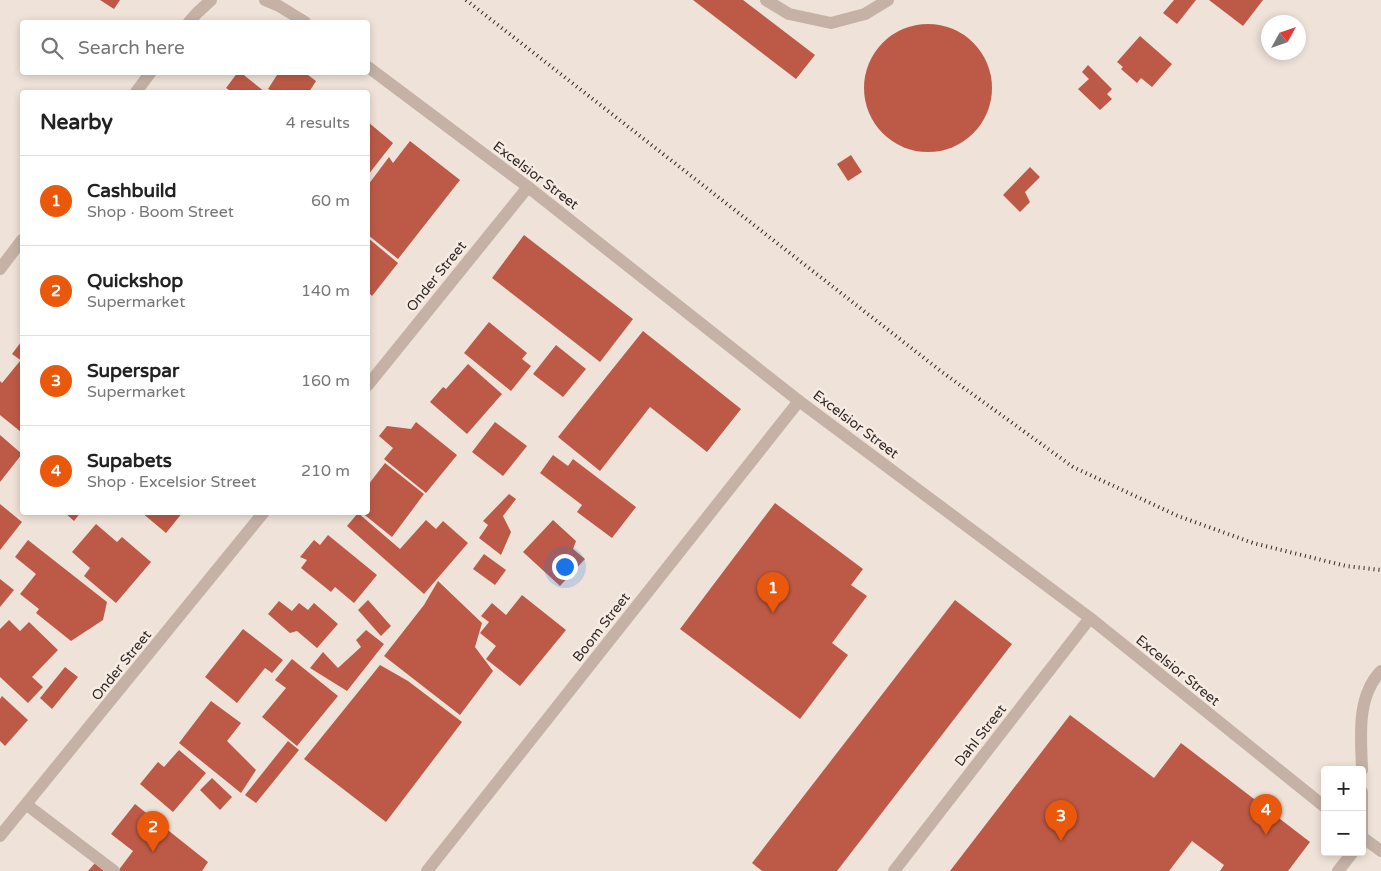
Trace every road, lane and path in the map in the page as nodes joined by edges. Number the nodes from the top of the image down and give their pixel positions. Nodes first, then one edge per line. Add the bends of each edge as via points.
1 (211, 0) edge
2 (265, 0) edge
3 (766, 0) edge
4 (888, 0) edge
5 (192, 20) edge
6 (302, 20) edge
7 (370, 68) edge
8 (149, 75) edge
9 (138, 90) edge
10 (528, 187) junction
11 (20, 243) edge
12 (0, 269) edge
13 (370, 383) edge
14 (799, 401) junction
15 (262, 515) edge
16 (1090, 618) junction
17 (1381, 671) edge
18 (1362, 766) edge
19 (1321, 804) edge
20 (27, 805) junction
21 (0, 836) edge
22 (1366, 840) edge
23 (1381, 851) edge
24 (1350, 856) edge
25 (114, 871) edge
26 (427, 871) edge
27 (894, 871) edge
28 (1338, 871) edge

1 - 5 street
2 - 6 street
3 - 4 street via 789,14 831,23 864,14
7 - 10 street, Excelsior Street
8 - 9 street
10 - 13 street, Onder Street
10 - 14 street, Excelsior Street
11 - 12 street
14 - 16 street, Excelsior Street
14 - 26 street, Boom Street
15 - 20 street, Onder Street
16 - 19 street, Excelsior Street
16 - 27 street, Dahl Street
17 - 18 street via 1366,697 1360,725
20 - 21 street, Onder Street
20 - 25 street
22 - 23 street
24 - 28 street

